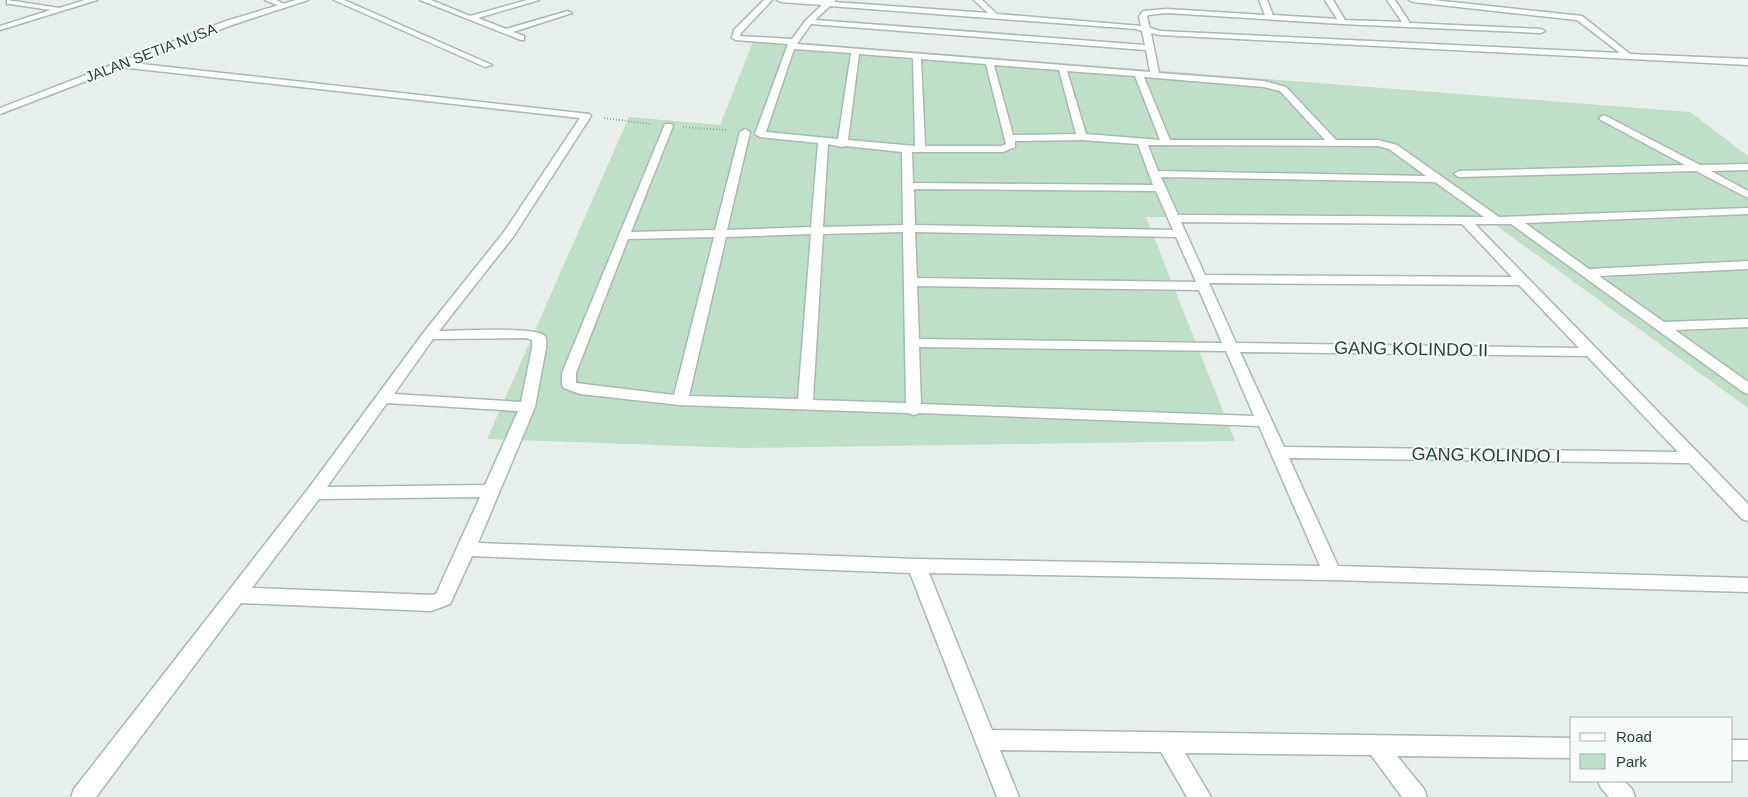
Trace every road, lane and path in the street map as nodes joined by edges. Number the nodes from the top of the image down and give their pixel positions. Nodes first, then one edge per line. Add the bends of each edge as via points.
1 (93, 0) edge
2 (269, 0) edge
3 (304, 0) edge
4 (338, 0) edge
5 (424, 0) edge
6 (535, 0) edge
7 (768, 0) edge
8 (780, 0) edge
9 (891, 0) edge
10 (978, 0) edge
11 (1263, 0) edge
12 (1329, 0) edge
13 (1391, 0) edge
14 (1413, 0) edge
15 (14, 1) edge
16 (452, 2) dead end
17 (830, 2) edge
18 (1451, 4) junction
19 (0, 5) edge
20 (282, 6) junction
21 (438, 6) junction
22 (883, 8) junction
23 (60, 10) junction
24 (1520, 12) junction
25 (568, 13) dead end
26 (995, 16) junction
27 (470, 18) junction
28 (1270, 18) junction
29 (1208, 21) junction
30 (809, 22) junction
31 (1342, 22) junction
32 (1408, 25) junction
33 (0, 28) edge
34 (1471, 28) junction
35 (1146, 30) junction
36 (505, 32) junction
37 (1547, 36) junction
38 (974, 37) junction
39 (521, 38) dead end
40 (792, 44) junction
41 (1150, 48) junction
42 (855, 51) junction
43 (1567, 52) junction
44 (917, 55) junction
45 (1627, 55) junction
46 (989, 61) junction
47 (1748, 62) edge
48 (123, 65) junction
49 (488, 65) dead end
50 (1062, 67) junction
51 (1138, 74) junction
52 (1155, 75) junction
53 (0, 111) edge
54 (586, 116) junction
55 (1604, 118) dead end
56 (668, 126) junction
57 (745, 132) joint
58 (1082, 137) junction
59 (1008, 138) junction
60 (1142, 141) junction
61 (823, 142) junction
62 (1166, 143) junction
63 (1333, 143) junction
64 (842, 144) junction
65 (906, 149) junction
66 (920, 149) junction
67 (1748, 167) edge
68 (1698, 168) junction
69 (1154, 174) junction
70 (1459, 174) dead end
71 (1437, 178) junction
72 (908, 186) junction
73 (1161, 188) junction
74 (1748, 195) edge
75 (1748, 211) edge
76 (1174, 218) junction
77 (1464, 220) junction
78 (1496, 220) junction
79 (1513, 220) junction
80 (910, 228) junction
81 (817, 230) junction
82 (721, 232) junction
83 (1181, 234) junction
84 (625, 236) junction
85 (1748, 265) edge
86 (1587, 273) junction
87 (1523, 281) junction
88 (910, 282) junction
89 (1203, 282) junction
90 (1748, 323) edge
91 (1664, 326) junction
92 (429, 335) junction
93 (912, 343) junction
94 (1232, 346) junction
95 (1590, 352) junction
96 (1748, 389) edge
97 (383, 398) junction
98 (680, 400) junction
99 (805, 405) junction
100 (528, 407) junction
101 (914, 410) junction
102 (1265, 421) junction
103 (1279, 452) junction
104 (1693, 458) junction
105 (491, 491) junction
106 (314, 492) junction
107 (1748, 515) edge
108 (466, 549) junction
109 (917, 566) junction
110 (1332, 573) junction
111 (1748, 585) edge
112 (235, 595) junction
113 (986, 740) junction
114 (1167, 742) junction
115 (1376, 745) junction
116 (1570, 748) edge
117 (1733, 750) edge
118 (1748, 750) edge
119 (1610, 782) edge
120 (82, 797) edge
121 (1008, 797) edge
122 (1200, 797) edge
123 (1416, 797) edge
124 (1624, 797) edge

1 - 23 street
2 - 20 street
3 - 20 street, JALAN SETIA NUSA
4 - 49 street
5 - 21 street
6 - 27 street
7 - 40 street via 737,32 736,38
8 - 17 street
9 - 22 street
10 - 26 street
11 - 28 street
12 - 31 street
13 - 32 street
14 - 18 street
15 - 19 street
15 - 23 street
16 - 21 street
17 - 22 street
17 - 30 street
18 - 24 street
18 - 34 street
20 - 48 street, JALAN SETIA NUSA via 229,23
21 - 27 street
22 - 38 street
23 - 33 street
24 - 37 street
24 - 45 street via 1579,18
25 - 36 street
26 - 35 street
26 - 38 street
27 - 36 street
28 - 29 street
28 - 31 street
29 - 35 street via 1160,33
29 - 35 street via 1167,12 1146,13 1143,17
29 - 43 street
30 - 38 street
30 - 40 street
31 - 32 street
32 - 34 street
34 - 37 street
35 - 41 street
36 - 39 street
37 - 43 street
38 - 41 street
38 - 44 street
38 - 46 street
40 - 42 street
40 - 61 street via 760,134
41 - 52 street
42 - 44 street
42 - 64 street
43 - 45 street
44 - 66 street
45 - 47 street
46 - 50 street
46 - 59 street
48 - 53 street, JALAN SETIA NUSA
48 - 54 street
50 - 51 street
50 - 58 street
51 - 52 street
51 - 62 street
52 - 63 street via 1283,88
54 - 56 path
54 - 92 street via 509,234
55 - 68 street
56 - 57 path
56 - 84 street
57 - 82 street
58 - 59 street
58 - 60 street
59 - 66 street via 1011,145 1003,149
60 - 62 street
60 - 69 street
61 - 64 street
61 - 81 street
62 - 63 street
63 - 71 street via 1378,143 1393,147
64 - 65 street
65 - 66 street
65 - 72 street
67 - 68 street
68 - 70 street
68 - 74 street
69 - 71 street
69 - 73 street
71 - 78 street
72 - 73 street
72 - 80 street
73 - 76 street
75 - 79 street
76 - 77 street
76 - 83 street
77 - 78 street
77 - 87 street
78 - 79 street
79 - 86 street
80 - 81 street
80 - 83 street
80 - 88 street
81 - 82 street
81 - 99 street
82 - 84 street
82 - 98 street
83 - 89 street
84 - 98 street via 568,374 569,385
85 - 86 street
86 - 91 street
87 - 89 street
87 - 95 street
88 - 89 street
88 - 93 street
89 - 94 street
90 - 91 street
91 - 96 street
92 - 97 street
92 - 100 street via 527,334 539,338
93 - 94 street, GANG KOLINDO II
93 - 101 street
94 - 95 street, GANG KOLINDO II
94 - 102 street
95 - 104 street
97 - 100 street
97 - 106 street
98 - 99 street
99 - 101 street
100 - 105 street
101 - 102 street
102 - 103 street
103 - 104 street, GANG KOLINDO I
103 - 110 street
104 - 107 street
105 - 106 street
105 - 108 street
106 - 112 street
108 - 109 street
108 - 112 street via 448,591 443,598 431,603
109 - 110 street
109 - 113 street
110 - 111 street
112 - 120 street
113 - 114 street
113 - 121 street
114 - 115 street
114 - 122 street
115 - 116 street
115 - 123 street
117 - 118 street
119 - 124 street

